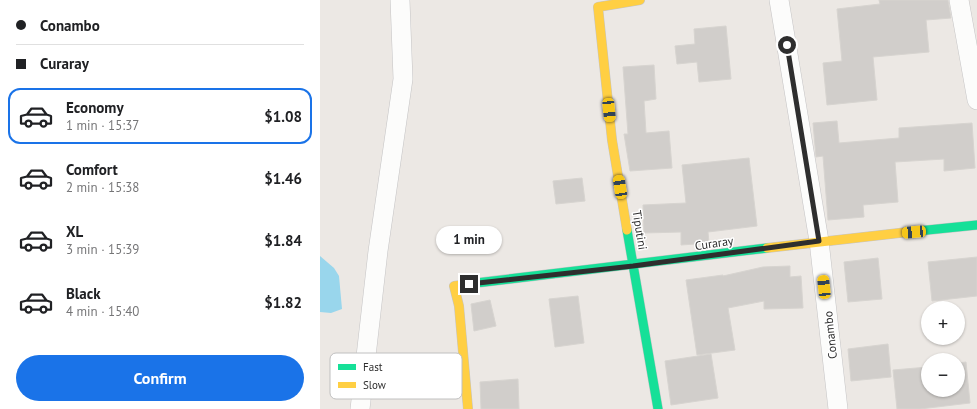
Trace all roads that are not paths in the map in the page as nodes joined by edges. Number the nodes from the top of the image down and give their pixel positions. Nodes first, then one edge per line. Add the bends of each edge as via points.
1 (400, 0) edge
2 (640, 0) edge
3 (779, 0) edge
4 (959, 0) edge
5 (977, 100) edge
6 (977, 225) edge
7 (819, 241) junction
8 (633, 266) junction
9 (366, 353) edge
10 (361, 399) edge
11 (360, 409) edge
12 (468, 409) edge
13 (658, 409) edge
14 (838, 409) edge

1 - 9 street via 403,79
2 - 8 street, Tiputini via 598,7 612,140
3 - 7 street, Conambo
4 - 5 street
6 - 7 street, Curaray
7 - 8 street, Curaray
7 - 14 street, Conambo
8 - 12 street, Curaray via 454,286 459,306
8 - 13 street, Tiputini
10 - 11 street

